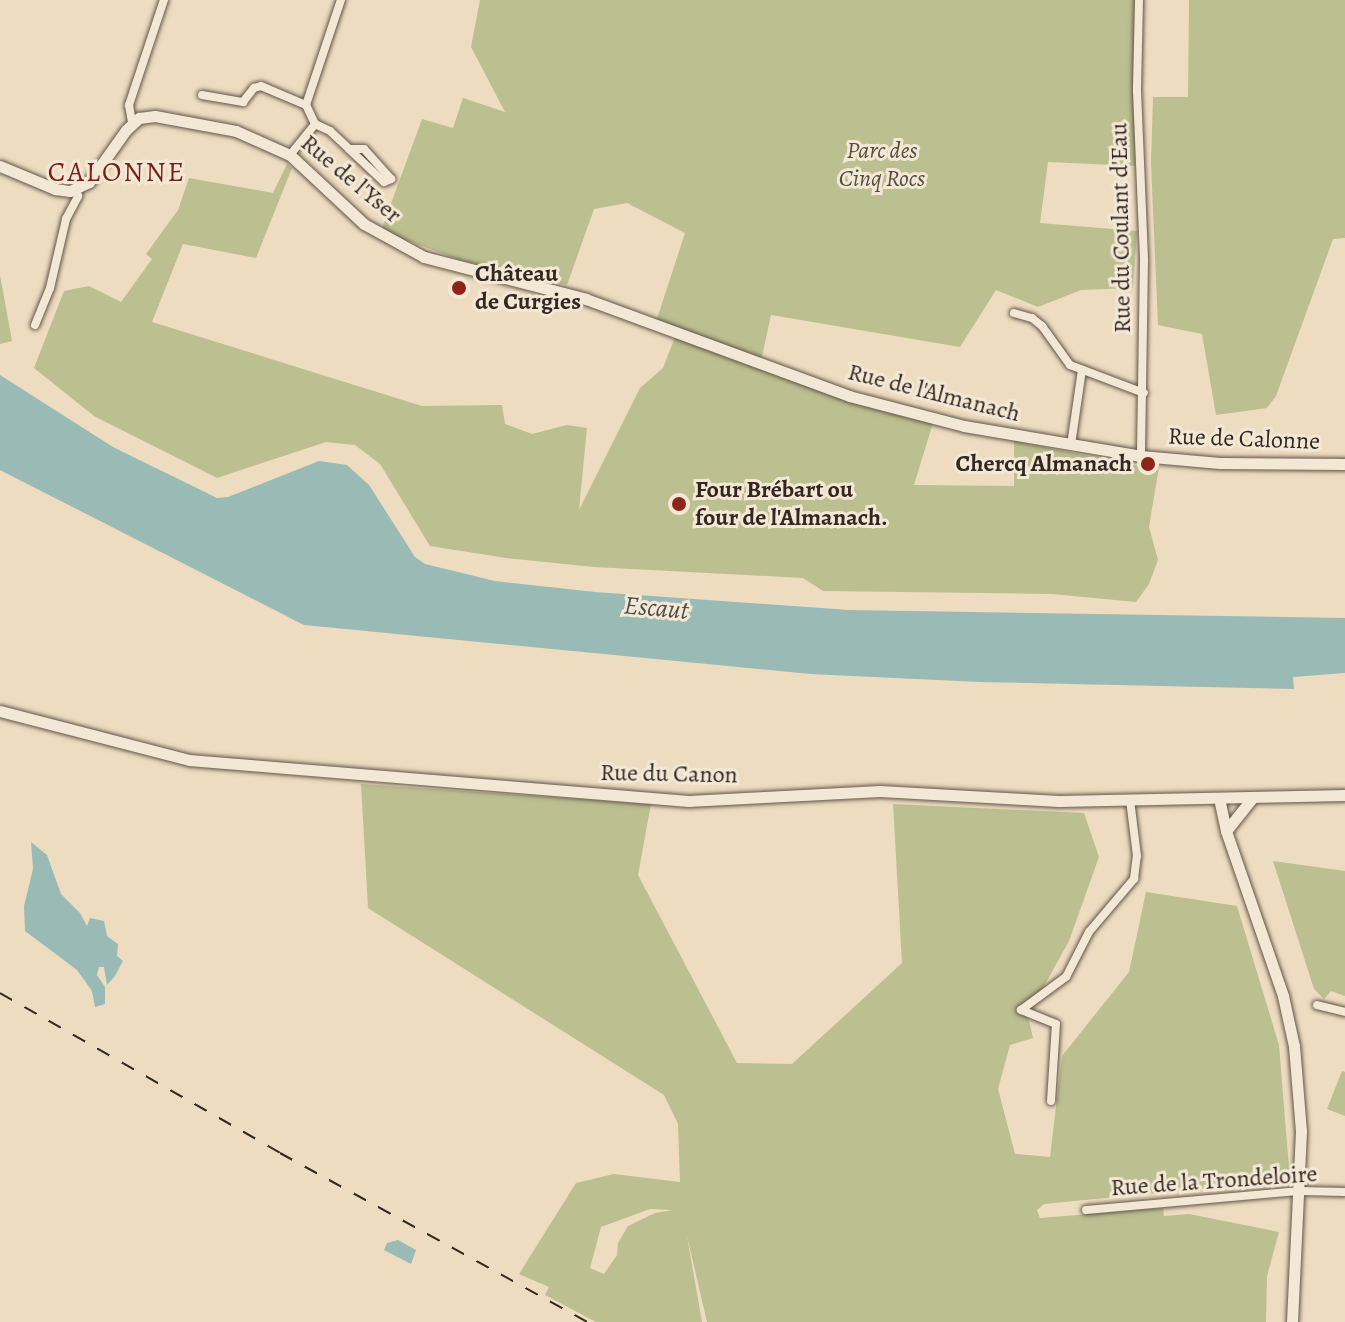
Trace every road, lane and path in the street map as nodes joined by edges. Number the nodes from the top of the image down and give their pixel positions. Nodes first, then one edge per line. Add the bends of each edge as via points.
1 (164, 0) edge
2 (341, 0) edge
3 (1139, 0) edge
4 (202, 95) dead end
5 (306, 105) junction
6 (132, 122) junction
7 (315, 124) junction
8 (349, 149) junction
9 (290, 155) junction
10 (0, 166) edge
11 (76, 190) junction
12 (1014, 313) dead end
13 (35, 325) dead end
14 (722, 351) joint
15 (1082, 370) junction
16 (1144, 393) junction
17 (1071, 445) junction
18 (1141, 456) junction
19 (1345, 464) edge
20 (0, 711) edge
21 (1345, 795) edge
22 (1253, 797) junction
23 (1219, 798) junction
24 (1130, 800) junction
25 (1226, 831) junction
26 (1317, 1005) dead end
27 (1345, 1012) edge
28 (1051, 1101) dead end
29 (1300, 1191) junction
30 (1345, 1192) edge
31 (1086, 1210) dead end
32 (1292, 1322) edge

1 - 6 street via 129,105
2 - 5 street
3 - 16 street, Rue du Coulant d'Eau
4 - 5 street via 243,102 261,86
5 - 7 street
6 - 9 main road, Rue de l'Yser via 155,116 236,131
6 - 11 main road via 95,176
7 - 8 street
7 - 9 street
8 - 8 street via 384,182 391,179 364,149
9 - 14 main road, Rue de l'Yser via 364,224 414,253 586,299
10 - 11 main road via 55,189
11 - 13 street
12 - 15 street via 1042,326 1070,365
14 - 17 main road, Rue de l'Almanach via 901,410
15 - 16 street
15 - 17 street
16 - 18 street, Rue du Coulant d'Eau
17 - 18 main road, Rue de l'Almanach
18 - 19 main road, Rue de Calonne
20 - 24 main road, Rue du Canon via 189,760 352,776 688,801 880,791
21 - 22 main road, Rue du Canon
22 - 23 main road, Rue du Canon
22 - 25 main road
23 - 24 main road, Rue du Canon
23 - 25 main road
24 - 28 street via 1137,856 1134,879 1089,932 1066,977 1021,1010 1056,1024
25 - 29 main road via 1283,996 1294,1046
26 - 27 street
29 - 30 street, Rue de la Trondeloire
29 - 31 street, Rue de la Trondeloire
29 - 32 main road

